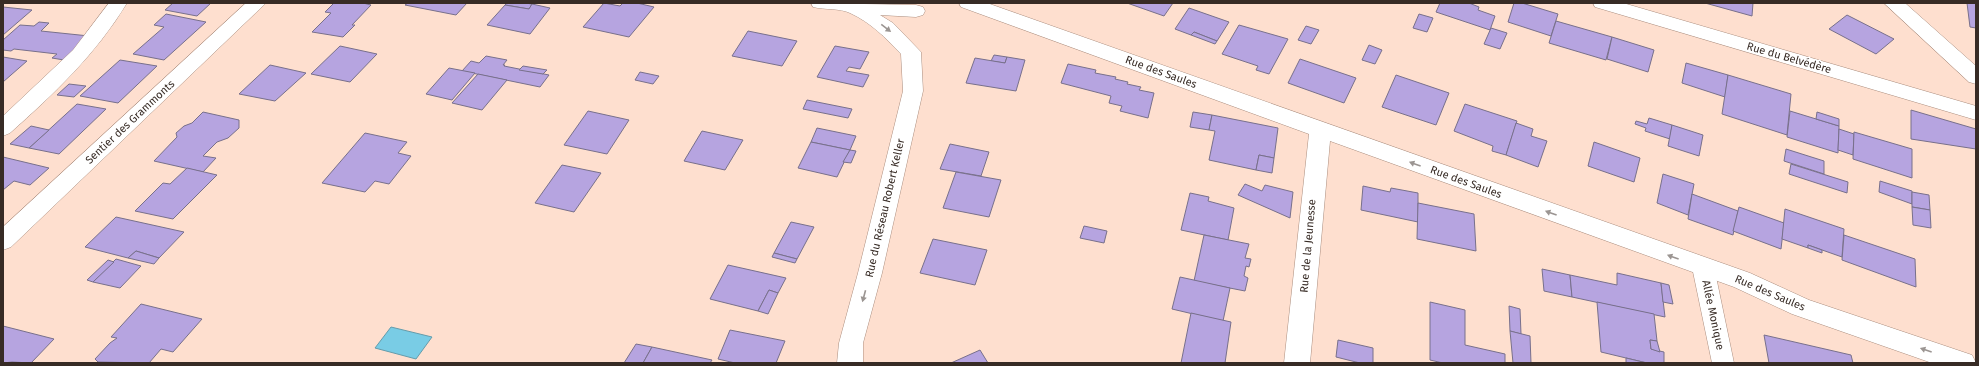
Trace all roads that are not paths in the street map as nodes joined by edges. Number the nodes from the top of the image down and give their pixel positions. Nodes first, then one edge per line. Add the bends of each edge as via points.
1 (118, 3) edge
2 (256, 3) edge
3 (820, 3) edge
4 (968, 3) edge
5 (1602, 3) edge
6 (1893, 3) edge
7 (854, 7) junction
8 (920, 7) edge
9 (911, 52) junction
10 (1976, 77) edge
11 (1976, 113) edge
12 (3, 128) edge
13 (1320, 130) junction
14 (3, 241) edge
15 (1703, 268) junction
16 (850, 363) edge
17 (1297, 363) edge
18 (1723, 363) edge
19 (1963, 363) edge

1 - 12 street via 105,26 59,77
2 - 14 street, Sentier des Grammonts
3 - 7 street, Rue du Réseau Robert Keller
4 - 13 street, Rue des Saules
5 - 11 street, Rue du Belvédère
6 - 10 street
7 - 8 street, Rue du Réseau Robert Keller
7 -> 9 street, Rue du Réseau Robert Keller via 886,27
8 - 9 street, Rue du Réseau Robert Keller via 907,25
9 -> 16 street, Rue du Réseau Robert Keller via 912,91 851,343
15 -> 13 street, Rue des Saules
13 - 17 street, Rue de la Jeunesse
15 - 18 lane, Allée Monique
19 -> 15 street, Rue des Saules via 1801,307 1742,280

